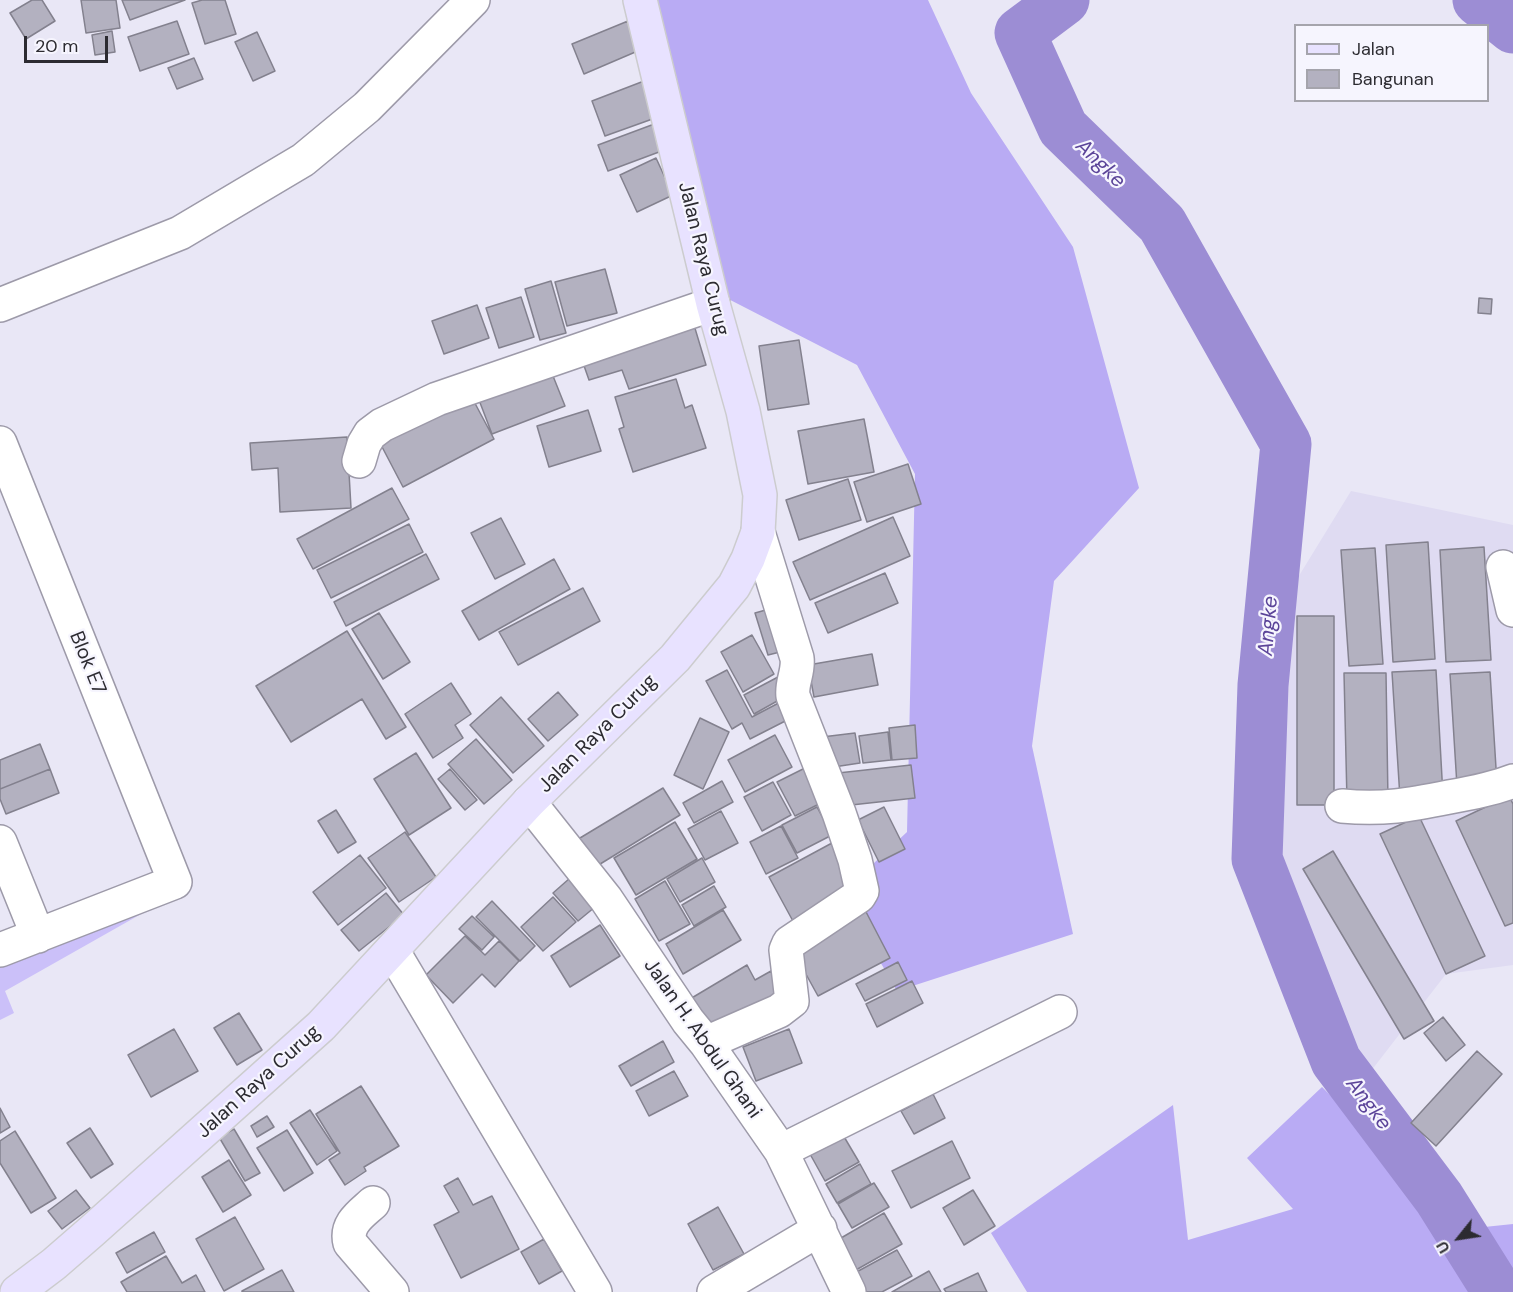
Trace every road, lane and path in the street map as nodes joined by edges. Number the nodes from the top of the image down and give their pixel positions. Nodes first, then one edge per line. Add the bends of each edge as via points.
1 (473, 0) edge
2 (640, 0) edge
3 (0, 304) edge
4 (713, 304) junction
5 (0, 443) edge
6 (359, 462) dead end
7 (758, 532) junction
8 (1503, 567) dead end
9 (1513, 610) edge
10 (1513, 781) edge
11 (530, 802) junction
12 (1342, 807) dead end
13 (0, 842) edge
14 (38, 936) junction
15 (0, 950) edge
16 (392, 950) junction
17 (1060, 1012) dead end
18 (706, 1043) junction
19 (781, 1151) junction
20 (373, 1203) dead end
21 (820, 1229) junction
22 (17, 1292) edge
23 (392, 1292) edge
24 (595, 1292) edge
25 (714, 1292) edge
26 (849, 1292) edge

1 - 3 street via 366,107 303,160 180,233
2 - 4 main road, Jalan Raya Curug
4 - 6 street via 436,399 370,434
4 - 7 main road, Jalan Raya Curug via 743,411 760,495
5 - 14 street, Blok E7 via 175,882
7 - 11 main road, Jalan Raya Curug via 734,586 675,658
7 - 18 street via 797,658 793,696 839,813 862,891 789,942 789,1004
8 - 9 street
10 - 12 street via 1393,808
11 - 16 main road, Jalan Raya Curug
11 - 18 street, Jalan H. Abdul Ghani via 606,899
13 - 14 street
14 - 15 street
16 - 22 main road, Jalan Raya Curug via 321,1026 238,1102
16 - 24 street
17 - 19 street
18 - 19 street, Jalan H. Abdul Ghani
19 - 21 street, Jalan H. Abdul Ghani
20 - 23 street via 356,1219 348,1236
21 - 25 street
21 - 26 street, Jalan H. Abdul Ghani

